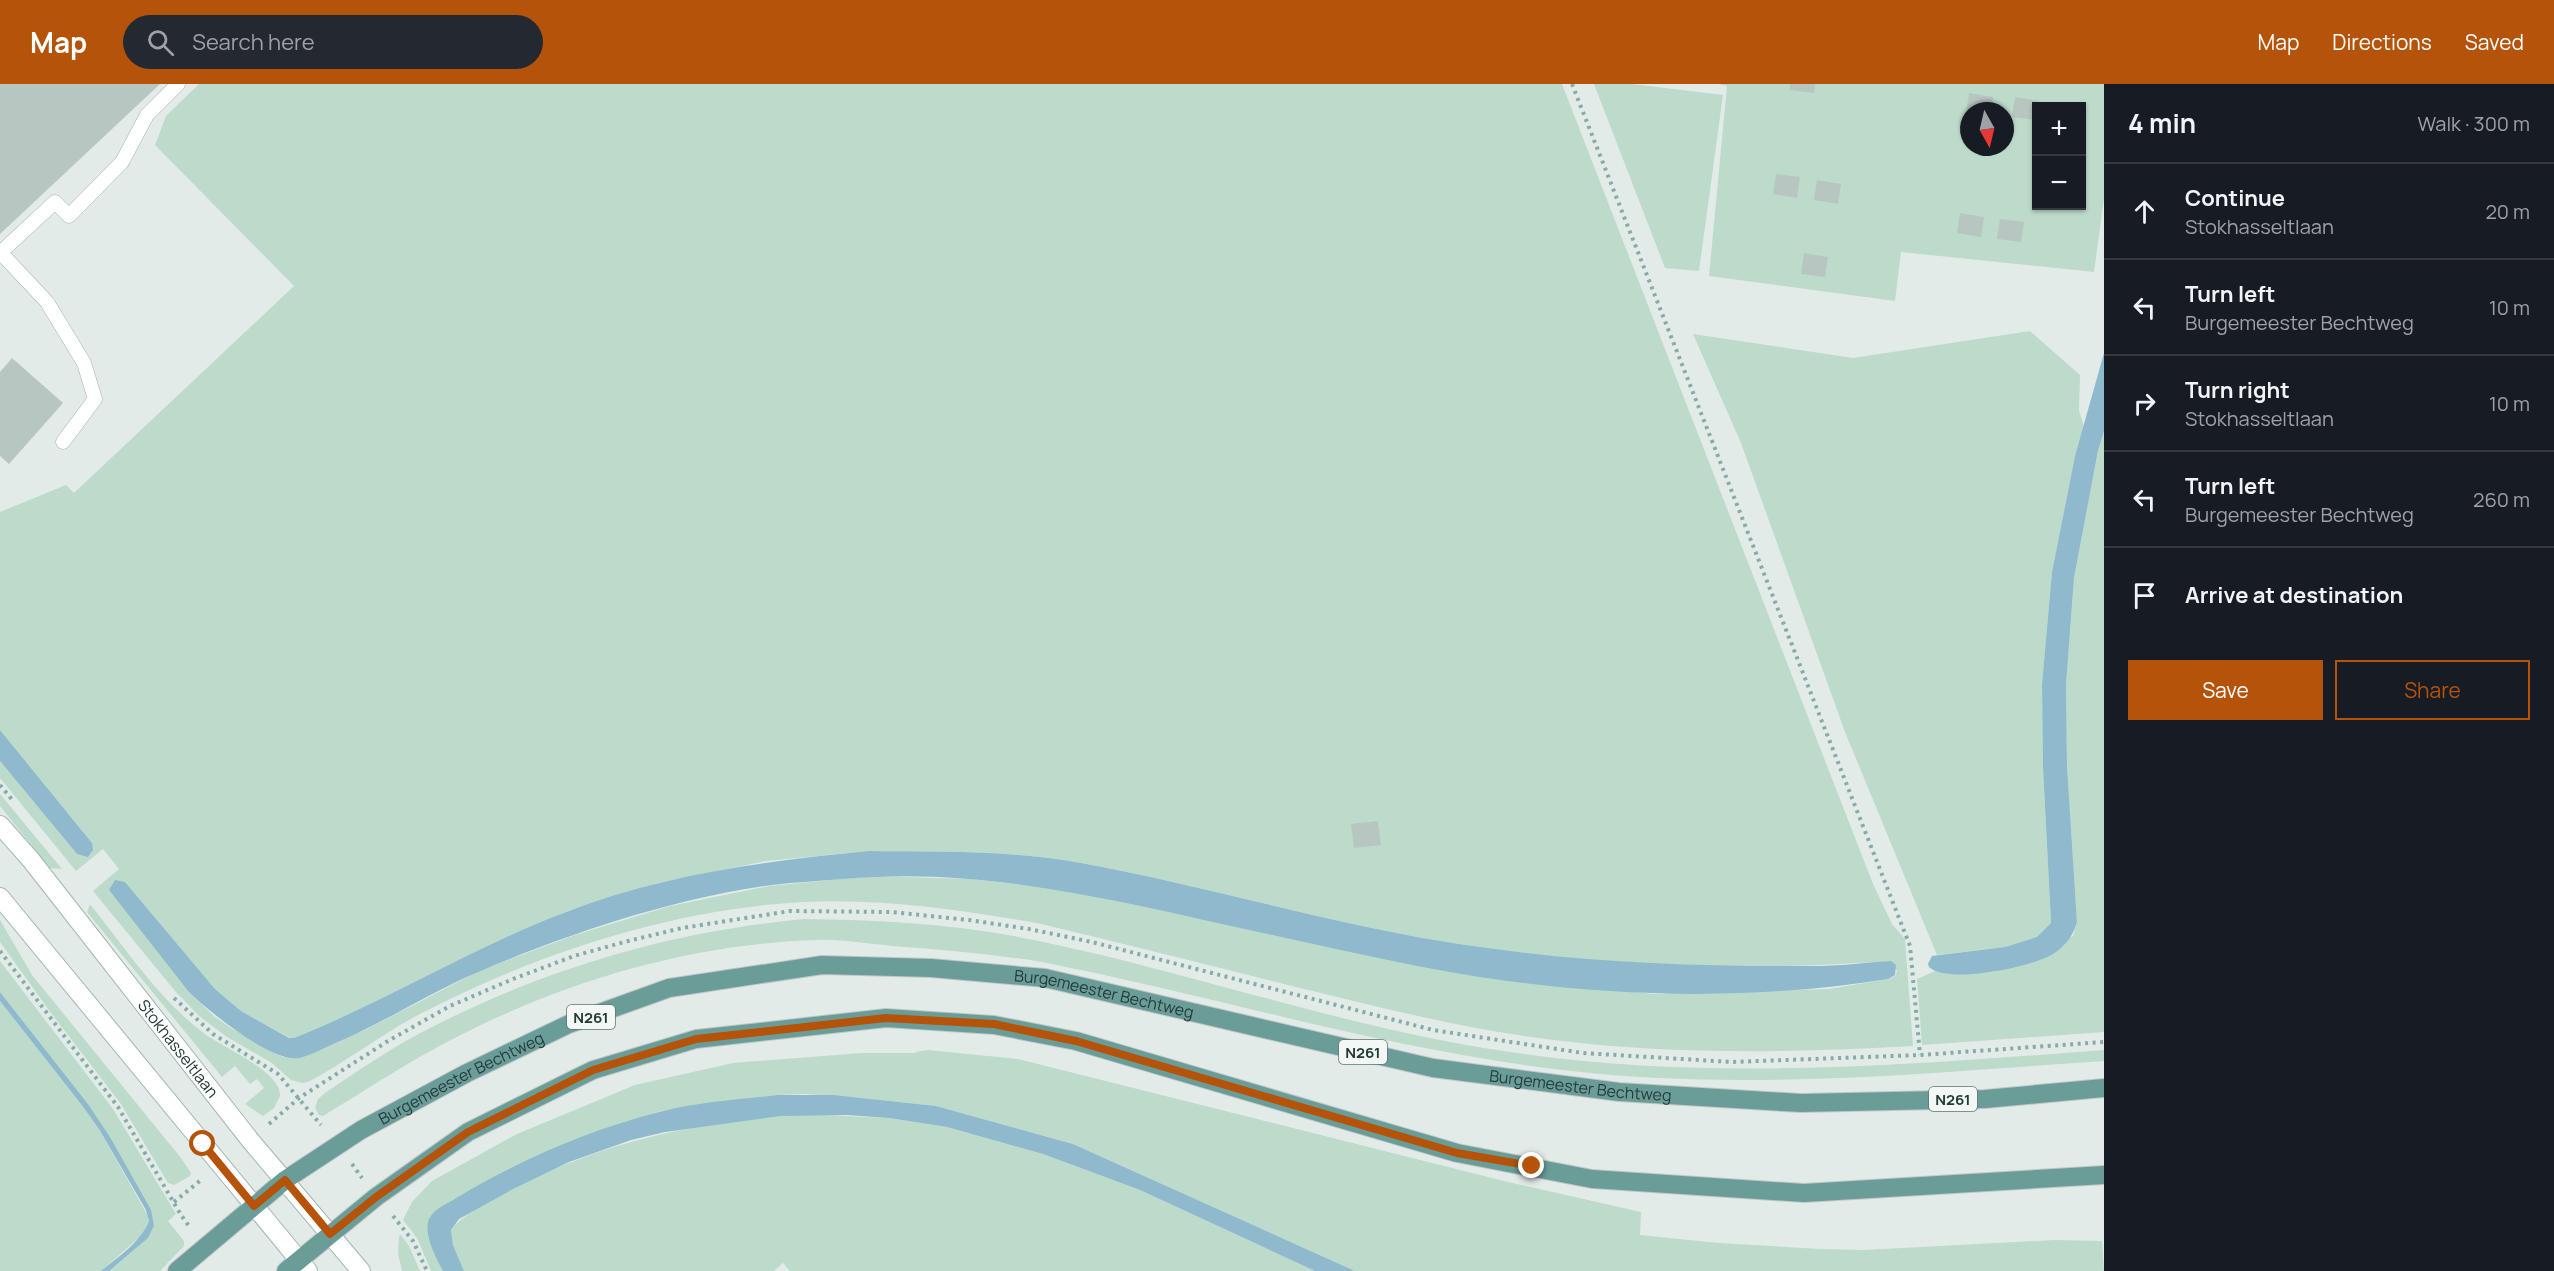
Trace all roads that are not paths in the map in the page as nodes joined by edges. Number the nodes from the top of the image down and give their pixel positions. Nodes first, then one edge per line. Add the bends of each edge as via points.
1 (178, 84) edge
2 (0, 253) edge
3 (63, 442) dead end
4 (0, 825) edge
5 (0, 897) edge
6 (2104, 1088) edge
7 (2104, 1175) edge
8 (285, 1180) junction
9 (254, 1206) junction
10 (330, 1234) junction
11 (298, 1268) edge
12 (177, 1271) edge
13 (361, 1271) edge

1 - 2 lane via 147,114 122,162 69,216 55,202
2 - 3 lane via 47,302 84,363 95,399
4 - 8 street, Stokhasseltlaan
5 - 9 street
6 - 8 main road, Burgemeester Bechtweg / N261 via 1985,1098 1801,1103 1619,1092 1432,1068 1045,978 931,968 822,965 669,988 570,1024 361,1130
7 - 10 main road via 1804,1193 1592,1179 1457,1153 1076,1041 994,1024 886,1018 696,1039 593,1070 468,1132
8 - 9 main road, Burgemeester Bechtweg / N261
8 - 10 street, Stokhasseltlaan
9 - 11 street
9 - 12 main road, Burgemeester Bechtweg / N261
10 - 11 main road
10 - 13 street, Stokhasseltlaan

